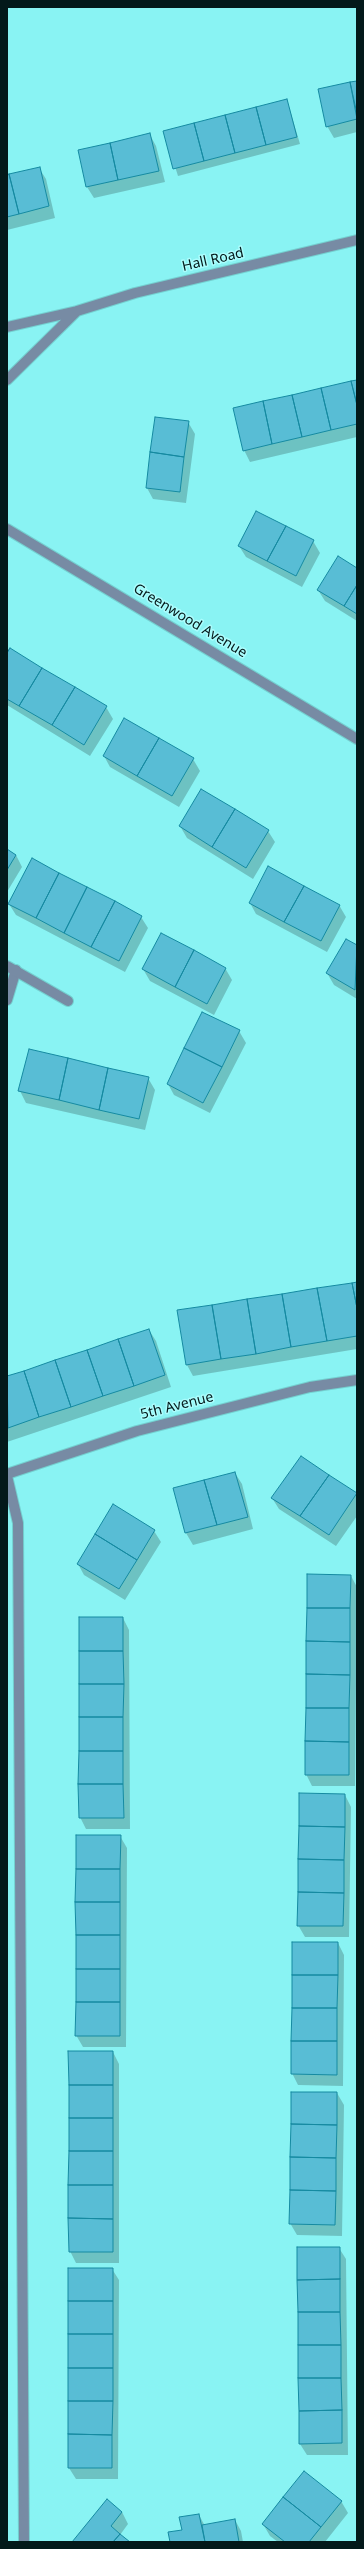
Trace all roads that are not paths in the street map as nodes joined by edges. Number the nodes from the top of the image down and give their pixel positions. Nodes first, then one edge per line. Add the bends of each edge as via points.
1 (357, 240) edge
2 (77, 311) junction
3 (7, 327) edge
4 (7, 380) edge
5 (7, 529) edge
6 (357, 739) edge
7 (12, 968) edge
8 (7, 1000) edge
9 (68, 1001) dead end
10 (357, 1380) edge
11 (7, 1475) edge
12 (24, 2542) edge

1 - 2 street, Hall Road via 135,292
2 - 3 street, Hall Road
2 - 4 street, Hall Road
5 - 6 street, Greenwood Avenue
7 - 8 street
7 - 9 street
10 - 11 street, 5th Avenue via 310,1387 138,1431
11 - 12 street via 18,1523

